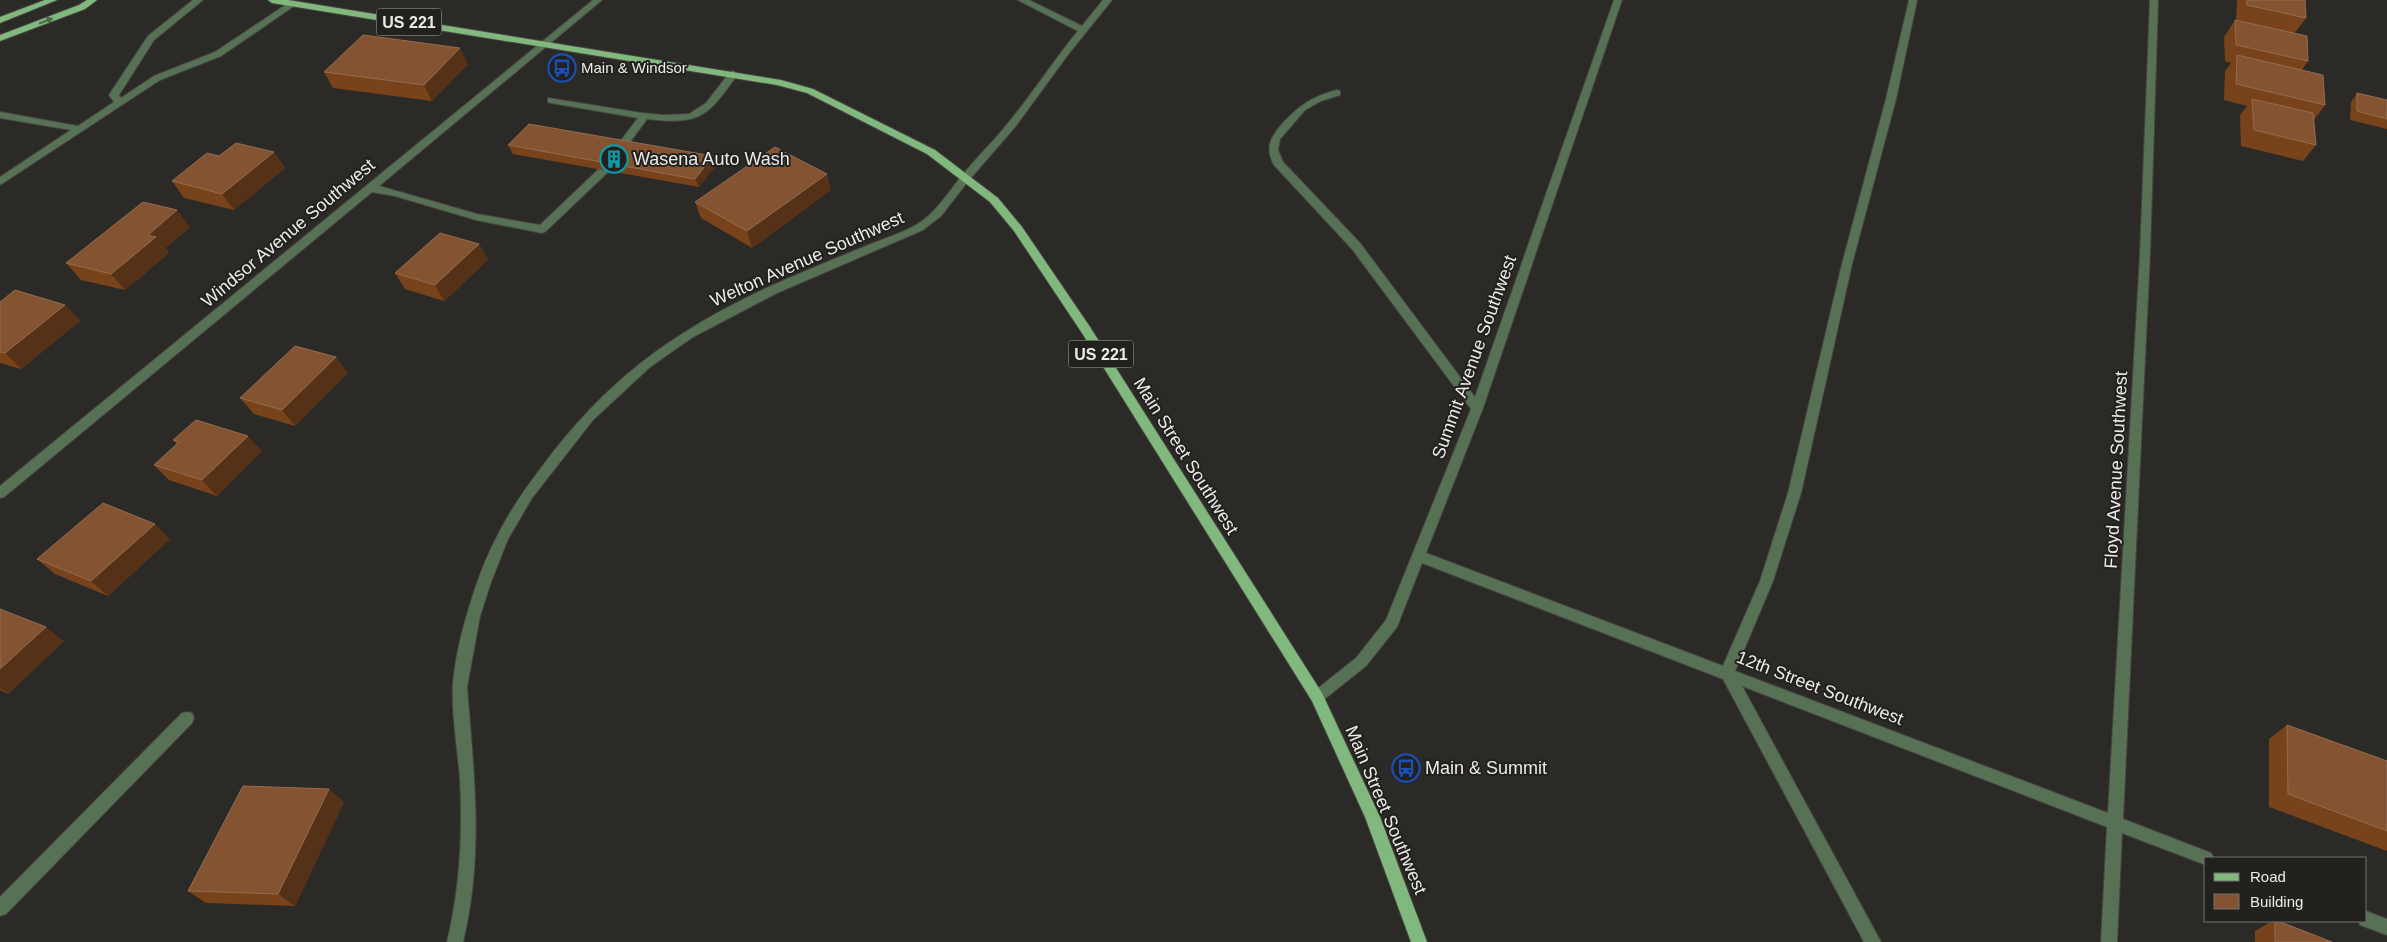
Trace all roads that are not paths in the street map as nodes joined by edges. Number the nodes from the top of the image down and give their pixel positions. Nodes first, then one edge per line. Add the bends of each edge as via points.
1 (53, 0) edge
2 (93, 0) edge
3 (198, 0) edge
4 (272, 0) edge
5 (598, 0) edge
6 (1022, 0) edge
7 (1108, 0) edge
8 (1618, 0) edge
9 (1913, 0) edge
10 (2154, 0) edge
11 (294, 4) junction
12 (0, 20) edge
13 (1084, 30) junction
14 (0, 38) edge
15 (545, 44) junction
16 (733, 74) junction
17 (1337, 93) dead end
18 (551, 100) dead end
19 (119, 103) junction
20 (0, 115) edge
21 (644, 115) junction
22 (80, 129) junction
23 (965, 178) junction
24 (0, 182) edge
25 (370, 188) junction
26 (1476, 408) junction
27 (0, 493) edge
28 (1420, 556) junction
29 (1727, 672) junction
30 (1317, 697) junction
31 (187, 718) dead end
32 (2115, 824) junction
33 (2204, 857) edge
34 (0, 908) edge
35 (2367, 919) edge
36 (2387, 927) edge
37 (454, 942) edge
38 (1419, 942) edge
39 (1873, 942) edge
40 (2109, 942) edge

1 - 12 main road
14 -> 2 main road
3 - 19 street via 151,38 114,95
4 - 11 main road, Main Street Southwest / US 221
5 - 15 street, Windsor Avenue Southwest
6 - 13 street
7 - 13 street, Welton Avenue Southwest
8 - 26 street, Summit Avenue Southwest
9 - 29 street via 1904,49 1847,265 1797,484 1772,568
10 - 32 street, Floyd Avenue Southwest via 2145,254
11 - 15 main road, Main Street Southwest / US 221
11 - 19 street via 218,54 157,78
13 - 23 street, Welton Avenue Southwest via 1012,125
15 - 16 main road, Main Street Southwest / US 221
15 - 25 street, Windsor Avenue Southwest
16 - 21 street via 707,108 691,117
16 - 23 main road, Main Street Southwest / US 221 via 810,91 930,152
17 - 26 street via 1302,108 1275,138 1273,150 1278,163 1356,246
18 - 21 street
19 - 22 street
20 - 22 street
21 - 25 street via 604,170 542,229 476,217
22 - 24 street
23 - 30 main road, Main Street Southwest / US 221 via 994,200 1018,229 1086,330
23 - 37 street, Welton Avenue Southwest via 938,214 919,228 749,300 688,334 641,366 598,406 525,498 497,547 474,608 463,660 460,687 470,852 462,920
25 - 27 street, Windsor Avenue Southwest
26 - 28 street, Summit Avenue Southwest
28 - 29 street, 12th Street Southwest
28 - 30 street, Summit Avenue Southwest via 1392,623 1361,662
29 - 32 street, 12th Street Southwest
29 - 39 street
30 - 38 main road, Main Street Southwest / US 221 via 1349,760 1400,883
31 - 34 street
32 - 33 street, 12th Street Southwest
32 - 40 street, Floyd Avenue Southwest
35 - 36 street

